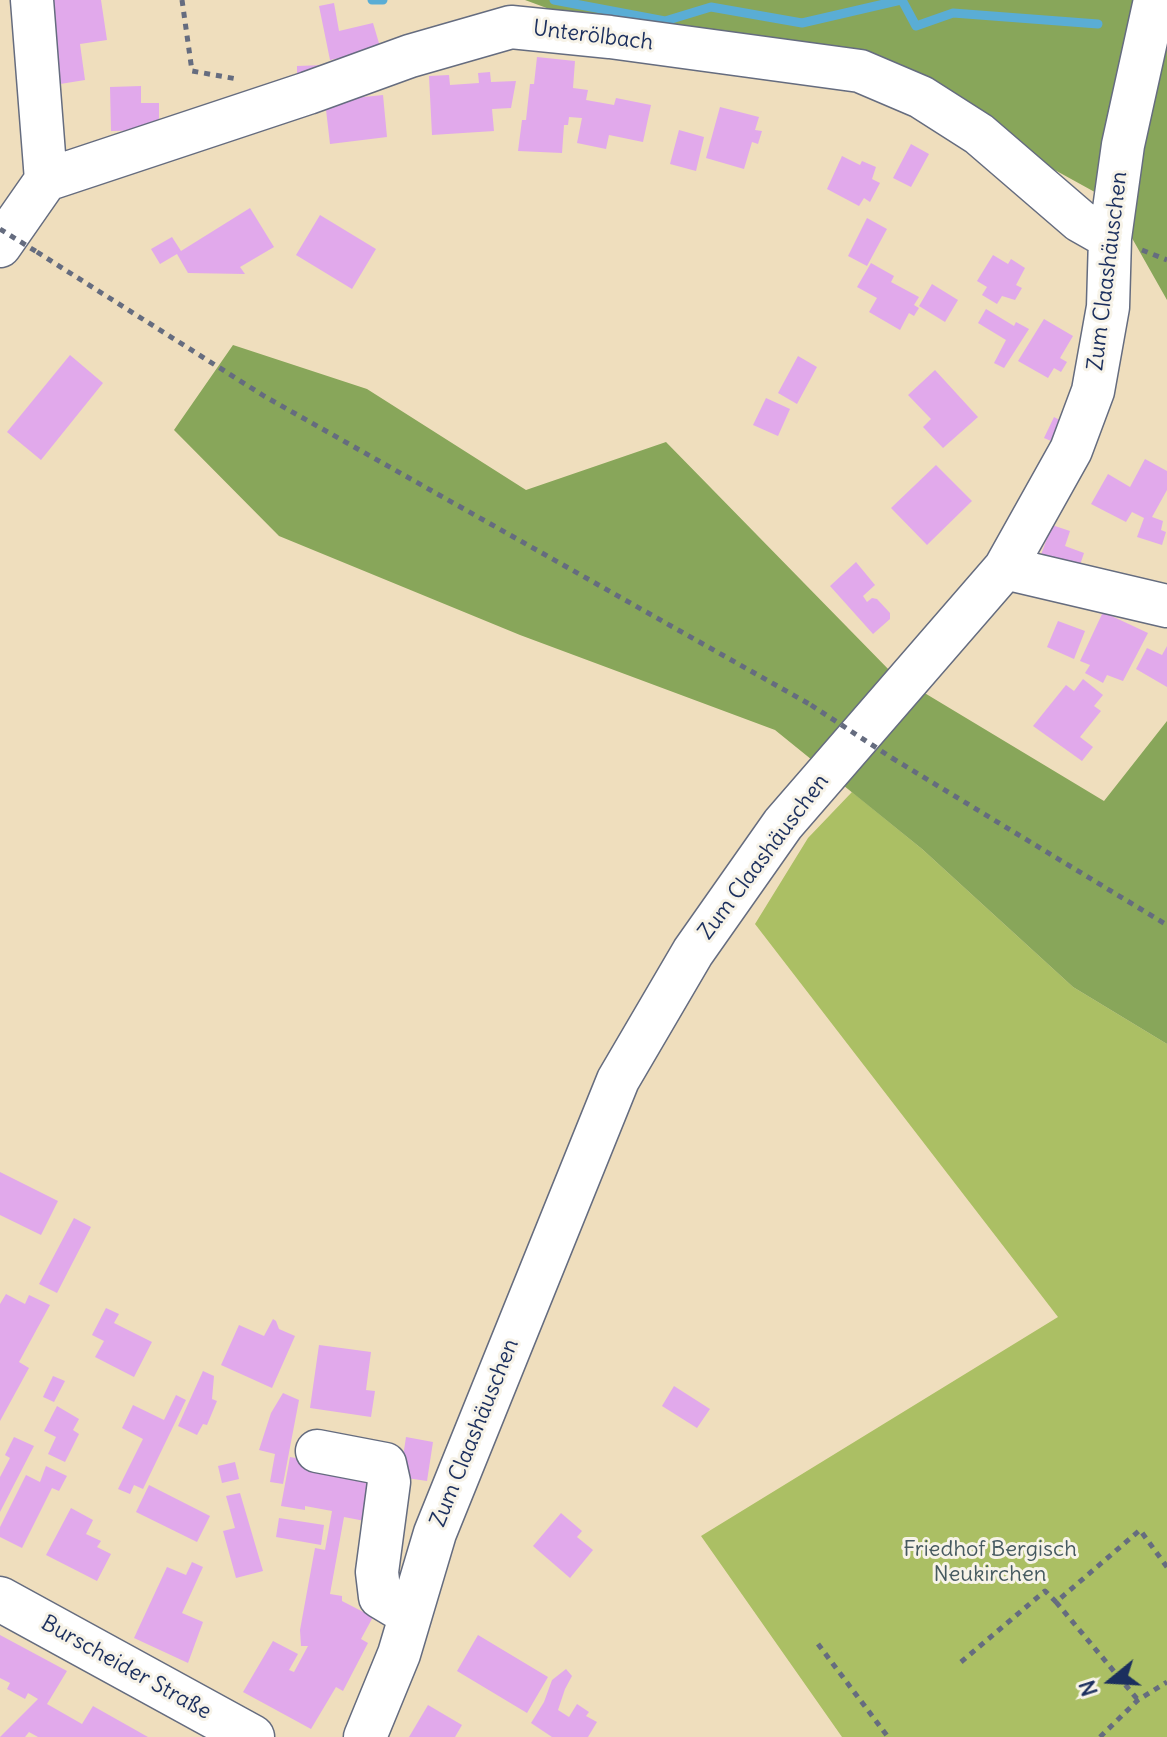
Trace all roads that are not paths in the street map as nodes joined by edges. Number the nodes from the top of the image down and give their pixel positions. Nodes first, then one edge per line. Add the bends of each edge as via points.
1 (32, 0) edge
2 (1155, 0) edge
3 (46, 180) junction
4 (1110, 238) junction
5 (19, 249) edge
6 (1005, 568) junction
7 (1167, 606) edge
8 (317, 1451) dead end
9 (0, 1599) edge
10 (410, 1615) junction
11 (252, 1737) edge
12 (365, 1737) edge

1 - 3 street
2 - 4 street, Zum Claashäuschen via 1123,145
3 - 4 street, Unterölbach via 410,56 511,27 860,71 921,97 979,134 1080,221
3 - 5 street
4 - 6 street, Zum Claashäuschen via 1108,307 1093,391 1071,450
6 - 7 street
6 - 10 street, Zum Claashäuschen via 783,824 693,952 618,1080 435,1533
8 - 10 street via 385,1464 389,1482 377,1572 380,1597
9 - 11 main road, Burscheider Straße
10 - 12 street, Zum Claashäuschen

